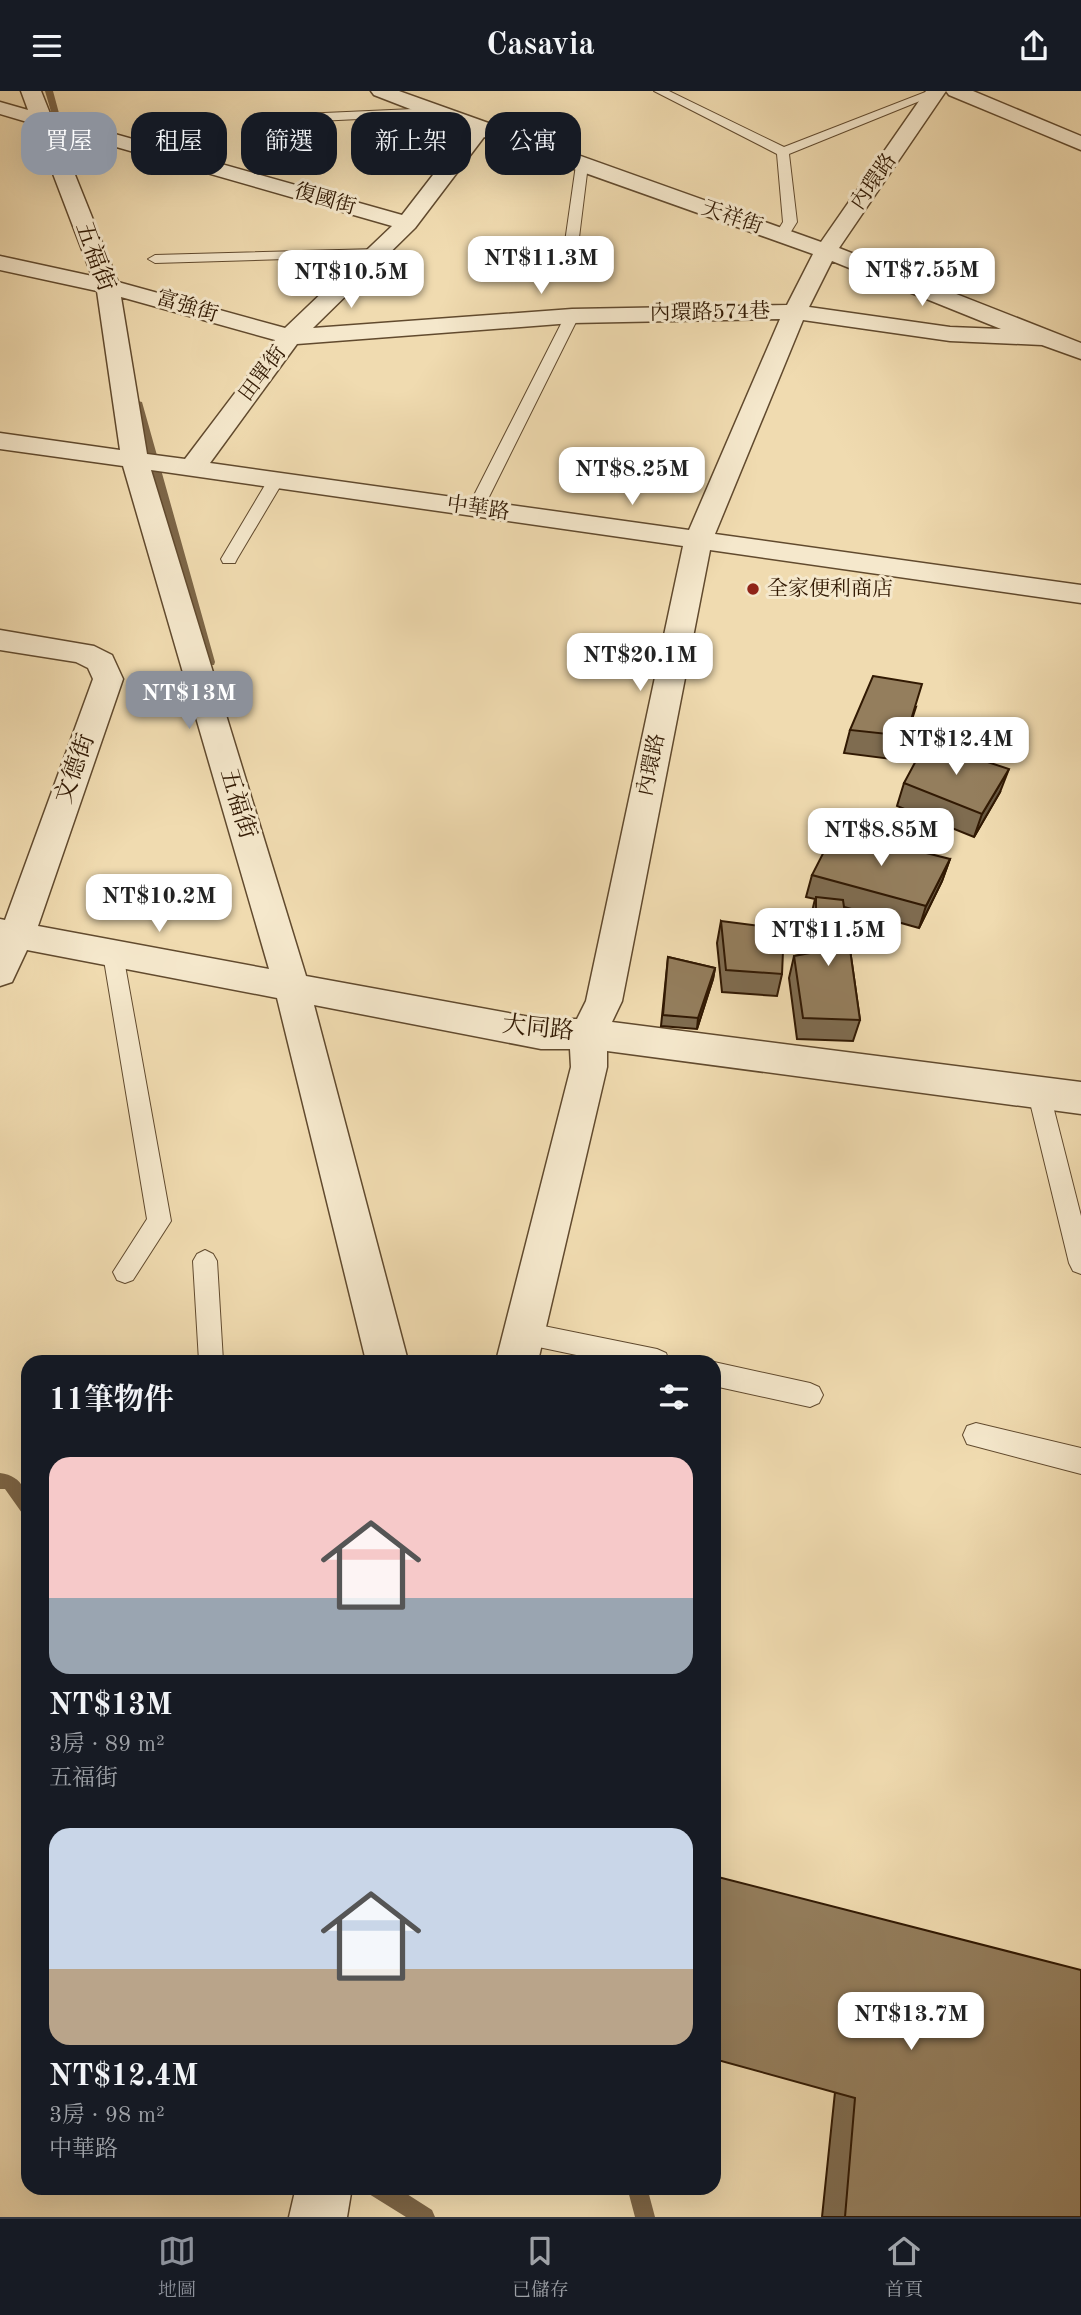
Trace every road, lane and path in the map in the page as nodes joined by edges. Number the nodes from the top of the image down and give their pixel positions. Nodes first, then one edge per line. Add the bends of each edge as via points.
1 (381, 91) edge
2 (662, 91) edge
3 (936, 91) edge
4 (956, 91) edge
5 (0, 108) edge
6 (39, 110) edge
7 (436, 112) edge
8 (471, 126) edge
9 (480, 129) junction
10 (1081, 144) edge
11 (783, 152) junction
12 (582, 165) junction
13 (407, 223) junction
14 (782, 235) junction
15 (827, 251) junction
16 (377, 253) junction
17 (155, 259) dead end
18 (0, 263) edge
19 (568, 270) dead end
20 (113, 288) junction
21 (795, 312) junction
22 (572, 316) junction
23 (290, 337) junction
24 (1045, 338) junction
25 (1081, 352) edge
26 (0, 441) edge
27 (142, 462) junction
28 (185, 468) junction
29 (276, 480) junction
30 (475, 509) junction
31 (698, 541) junction
32 (229, 559) dead end
33 (1081, 594) edge
34 (0, 640) edge
35 (8, 934) edge
36 (113, 954) junction
37 (0, 972) edge
38 (312, 991) junction
39 (588, 1034) junction
40 (1038, 1090) junction
41 (1081, 1098) edge
42 (205, 1261) dead end
43 (1081, 1263) edge
44 (125, 1272) dead end
45 (521, 1347) edge
46 (211, 1355) edge
47 (386, 1355) edge
48 (599, 1355) edge
49 (721, 1376) edge
50 (810, 1395) dead end
51 (976, 1434) dead end
52 (1081, 1461) edge

1 - 7 street, 天祥街
2 - 11 lane
3 - 11 lane
3 - 15 street, 內環路
4 - 10 street
5 - 6 street, 復國街
6 - 13 street, 復國街 via 69,128
6 - 20 street, 五福街
8 - 9 street, 天祥街
9 - 12 street, 天祥街
9 - 13 street, 田單街
11 - 14 lane via 790,222
12 - 14 street, 天祥街
12 - 19 lane
13 - 16 street, 田單街
14 - 15 street, 天祥街
15 - 21 street, 內環路
15 - 24 street, 天祥街
16 - 17 lane
16 - 23 street, 田單街
18 - 20 street, 富強街
20 - 23 street, 富強街
20 - 27 street, 五福街
21 - 22 street, 內環路574巷
21 - 24 street, 內環路574巷 via 950,334
21 - 31 street, 內環路
22 - 23 street, 內環路574巷
22 - 30 lane
23 - 28 street, 田單街
24 - 25 street, 天祥街
26 - 27 street, 中華路
27 - 28 street, 中華路
27 - 38 street, 五福街
28 - 29 street, 中華路
29 - 30 street, 中華路
29 - 32 lane
30 - 31 street, 中華路
31 - 33 street, 中華路
31 - 39 street, 內環路 via 604,1001
34 - 35 street, 文德街 via 83,653 101,662 108,679
35 - 36 street, 大同路
35 - 37 street, 文德街
36 - 38 street, 大同路
36 - 44 lane via 159,1221
38 - 39 street, 大同路 via 541,1034
38 - 47 street, 五福街
39 - 40 street, 大同路
39 - 45 street, 內環路 via 589,1067
40 - 41 street, 大同路
40 - 43 lane
42 - 46 lane
45 - 48 lane
49 - 50 lane
51 - 52 lane

